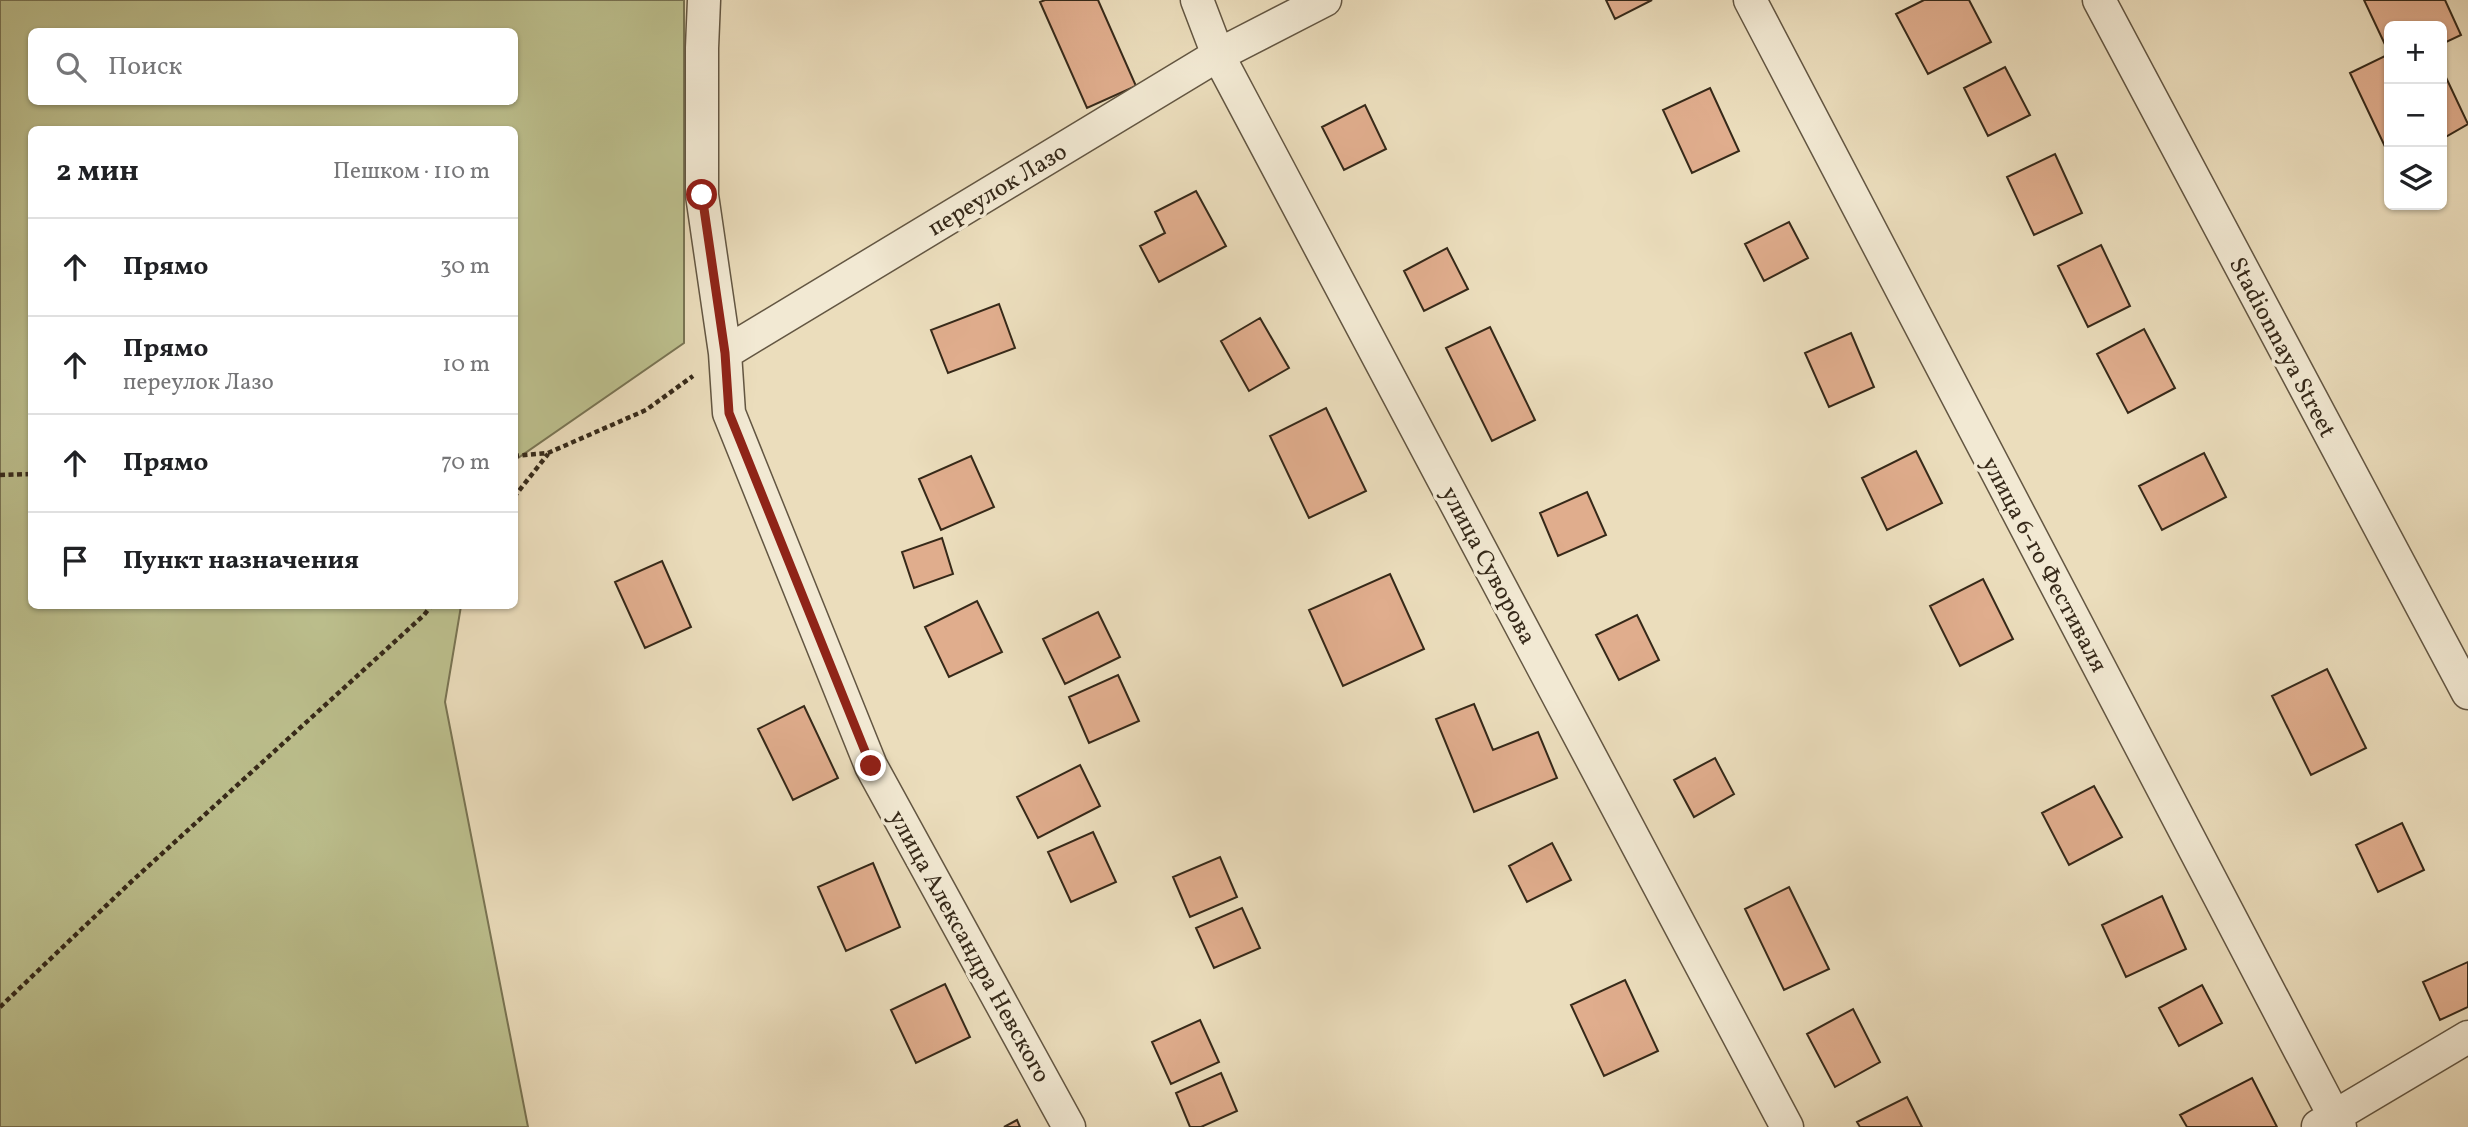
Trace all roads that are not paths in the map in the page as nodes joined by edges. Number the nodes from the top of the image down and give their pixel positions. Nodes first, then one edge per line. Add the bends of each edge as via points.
1 (704, 0) edge
2 (1197, 0) edge
3 (1325, 0) edge
4 (1749, 0) edge
5 (2099, 0) edge
6 (1218, 55) junction
7 (725, 353) junction
8 (2468, 693) edge
9 (2468, 1037) edge
10 (2331, 1124) edge
11 (1069, 1127) edge
12 (1787, 1127) edge

1 - 7 street via 702,195
2 - 6 street, улица Суворова
3 - 6 street, переулок Лазо
4 - 10 street, улица 6-го Фестиваля
5 - 8 street, Stadionnaya Street
6 - 7 street, переулок Лазо
6 - 12 street, улица Суворова
7 - 11 street, улица Александра Невского via 729,413 871,766
9 - 10 street

